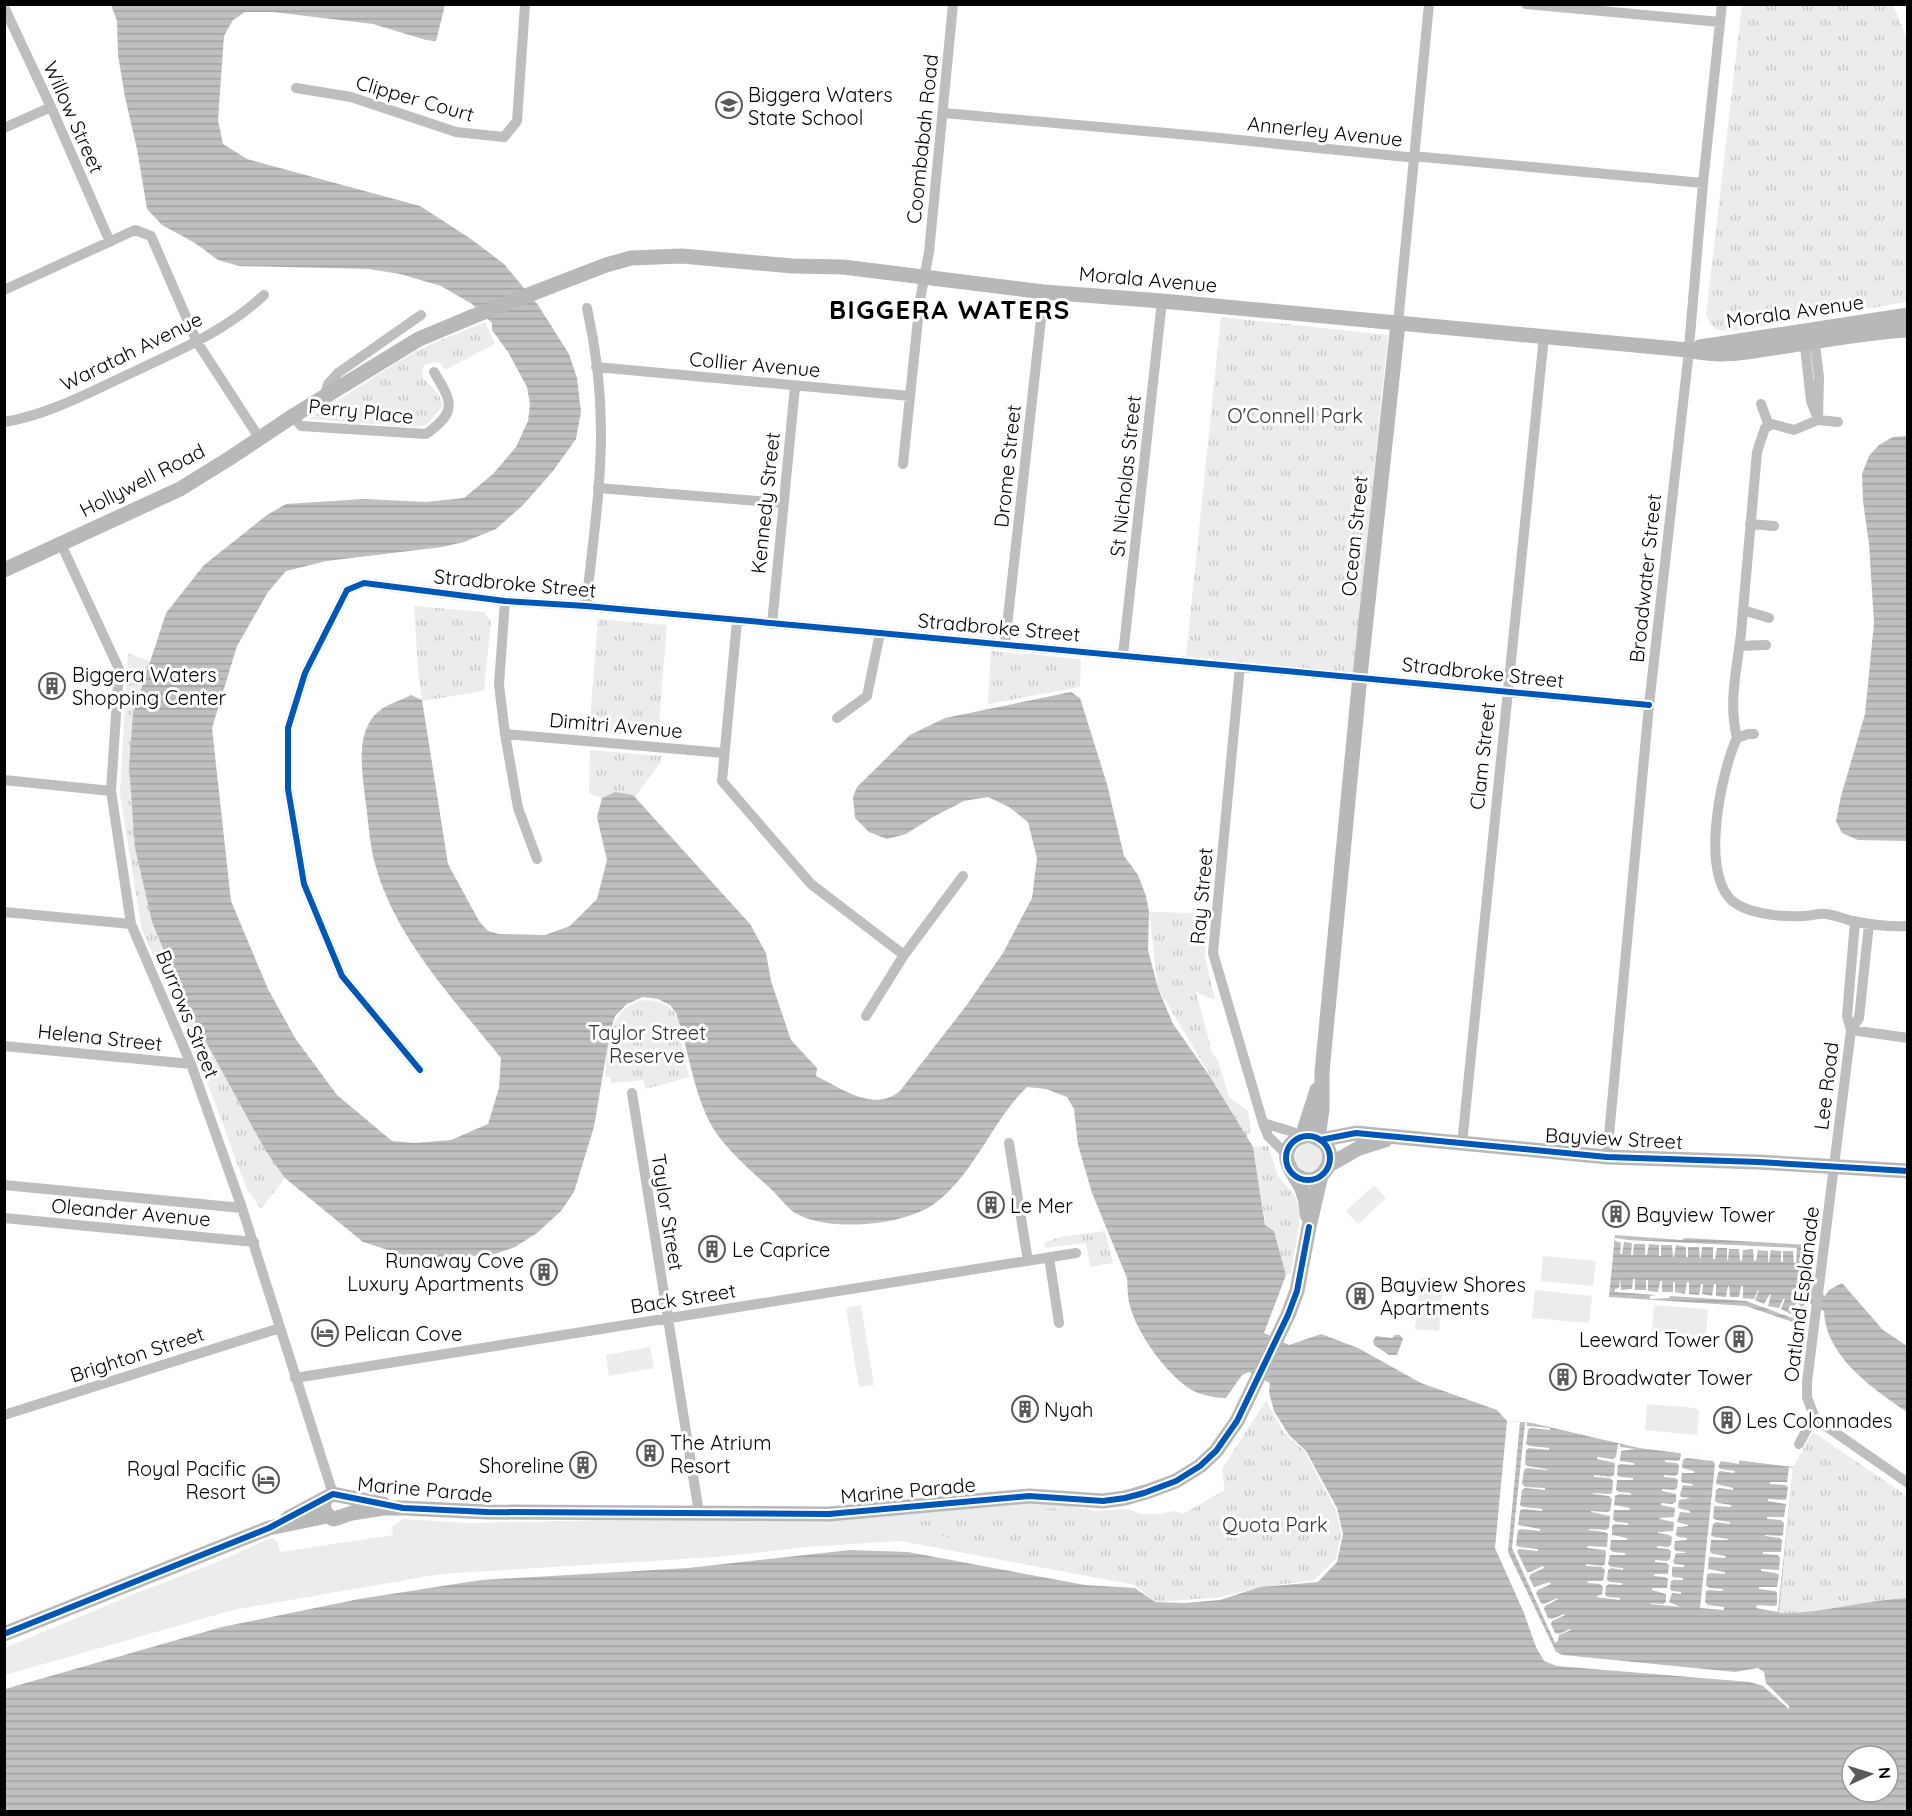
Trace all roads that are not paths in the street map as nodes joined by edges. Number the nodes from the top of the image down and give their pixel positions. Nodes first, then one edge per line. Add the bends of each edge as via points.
1 (525, 4) edge
2 (953, 4) edge
3 (1428, 4) edge
4 (1526, 4) edge
5 (1722, 4) edge
6 (4, 7) edge
7 (1720, 22) junction
8 (296, 88) dead end
9 (51, 106) junction
10 (944, 113) junction
11 (4, 128) edge
12 (1415, 157) junction
13 (1703, 183) junction
14 (110, 242) junction
15 (606, 265) joint
16 (925, 276) junction
17 (4, 290) edge
18 (1044, 292) junction
19 (264, 295) dead end
20 (1162, 300) junction
21 (587, 308) dead end
22 (421, 315) dead end
23 (1908, 315) edge
24 (1398, 323) junction
25 (1908, 330) edge
26 (1544, 336) junction
27 (1809, 337) junction
28 (197, 342) junction
29 (1688, 350) junction
30 (596, 368) junction
31 (434, 372) dead end
32 (795, 387) junction
33 (910, 396) junction
34 (324, 397) junction
35 (1761, 404) dead end
36 (293, 416) junction
37 (1818, 420) junction
38 (4, 422) edge
39 (1839, 422) dead end
40 (1769, 426) junction
41 (260, 439) junction
42 (903, 464) dead end
43 (598, 488) junction
44 (783, 503) junction
45 (1750, 524) junction
46 (1774, 526) dead end
47 (61, 544) junction
48 (4, 570) edge
49 (505, 601) junction
50 (586, 606) junction
51 (1743, 610) junction
52 (1769, 618) dead end
53 (737, 621) junction
54 (772, 624) junction
55 (880, 633) junction
56 (1005, 644) junction
57 (1766, 645) dead end
58 (1739, 646) junction
59 (1123, 655) junction
60 (1240, 666) junction
61 (1360, 676) junction
62 (1507, 690) junction
63 (1649, 705) junction
64 (837, 718) dead end
65 (505, 734) junction
66 (1754, 734) dead end
67 (1737, 738) junction
68 (724, 753) junction
69 (4, 780) edge
70 (111, 791) junction
71 (537, 859) dead end
72 (963, 876) dead end
73 (4, 912) edge
74 (1855, 921) junction
75 (131, 924) junction
76 (1869, 924) junction
77 (1908, 926) edge
78 (904, 955) junction
79 (866, 1016) dead end
80 (1851, 1030) junction
81 (1908, 1038) edge
82 (4, 1046) edge
83 (191, 1065) junction
84 (420, 1070) dead end
85 (1322, 1072) junction
86 (632, 1093) dead end
87 (1322, 1109) junction
88 (1263, 1124) junction
89 (1356, 1133) junction
90 (1310, 1138) junction
91 (1394, 1138) junction
92 (1009, 1143) dead end
93 (1462, 1144) junction
94 (1287, 1155) junction
95 (1607, 1156) junction
96 (1835, 1168) junction
97 (1325, 1170) junction
98 (1908, 1171) edge
99 (1293, 1173) junction
100 (4, 1185) edge
101 (242, 1208) junction
102 (4, 1218) edge
103 (1308, 1227) junction
104 (254, 1242) junction
105 (1076, 1253) dead end
106 (1049, 1257) junction
107 (1028, 1261) junction
108 (667, 1319) junction
109 (1059, 1323) dead end
110 (280, 1328) junction
111 (295, 1378) junction
112 (4, 1415) edge
113 (1814, 1416) junction
114 (1799, 1444) dead end
115 (1908, 1483) edge
116 (332, 1502) junction
117 (403, 1508) junction
118 (699, 1513) junction
119 (5, 1632) edge

1 - 8 street, Clipper Court via 517,121 504,137 456,132 351,97
2 - 10 street, Coombabah Road
3 - 12 street, Ocean Street
4 - 7 street
5 - 7 street, Broadwater Street
6 - 9 street, Willow Street
7 - 13 street, Broadwater Street
9 - 11 street
9 - 14 street, Willow Street
10 - 12 street, Annerley Avenue
10 - 16 street, Coombabah Road
12 - 13 street, Annerley Avenue
12 - 24 street, Ocean Street
13 - 29 street, Broadwater Street
14 - 17 street
14 - 28 street via 135,230 150,237
15 - 16 main road, Morala Avenue via 631,258 682,256
15 - 34 main road, Hollywell Road via 419,339
16 - 18 main road, Morala Avenue
16 - 33 street, Coombabah Road
18 - 20 main road, Morala Avenue
18 - 56 street, Drome Street
19 - 28 street, Waratah Avenue
20 - 24 main road, Morala Avenue
20 - 59 street, St Nicholas Street
21 - 30 street
22 - 34 street, Hollywell Road via 338,373 328,384
23 - 27 main road, Morala Avenue
24 - 26 main road, Morala Avenue
24 - 61 main road, Ocean Street
25 - 27 main road, Morala Avenue
26 - 29 main road, Morala Avenue
26 - 62 street, Clam Street
27 - 29 main road, Morala Avenue via 1728,354
27 - 37 street via 1820,399
28 - 38 street, Waratah Avenue via 54,409
28 - 41 street
29 - 63 street, Broadwater Street
30 - 32 street, Collier Avenue
30 - 43 street via 601,431
31 - 36 street, Perry Place via 450,408 426,434 301,426
32 - 33 street, Collier Avenue
32 - 44 street, Kennedy Street
33 - 42 street, Coombabah Road
34 - 36 main road, Hollywell Road
35 - 40 street
36 - 41 main road, Hollywell Road
37 - 39 street
37 - 40 street via 1794,430
40 - 45 street via 1757,452
41 - 47 main road, Hollywell Road via 180,489
43 - 44 street
43 - 50 street
44 - 54 street, Kennedy Street
45 - 46 street
45 - 51 street
47 - 48 main road, Hollywell Road
47 - 70 street, Burrows Street via 119,669
49 - 50 street, Stradbroke Street
49 - 65 street via 499,685
49 - 84 street, Stradbroke Street via 364,583 347,590 305,673 288,728 288,789 303,884 342,976
50 - 53 street, Stradbroke Street
51 - 52 street
51 - 58 street
53 - 54 street, Stradbroke Street
53 - 68 street
54 - 55 street, Stradbroke Street
55 - 56 street, Stradbroke Street
55 - 64 street via 867,696
56 - 59 street, Stradbroke Street
57 - 58 street
58 - 67 street via 1732,701
59 - 60 street, Stradbroke Street
60 - 61 street, Stradbroke Street
60 - 88 street, Ray Street via 1214,953
61 - 62 street, Stradbroke Street
61 - 85 main road, Ocean Street
62 - 63 street, Stradbroke Street
62 - 93 street, Clam Street
63 - 95 street, Broadwater Street
65 - 68 street, Dimitri Avenue
65 - 71 street via 518,808
66 - 67 street
67 - 74 street via 1721,789 1716,867 1722,889 1737,905 1755,912 1829,914
68 - 78 street via 722,781 811,884
69 - 70 street
70 - 75 street, Burrows Street
72 - 78 street
73 - 75 street
74 - 76 street
74 - 80 street via 1847,1016
75 - 83 street, Burrows Street
76 - 77 street
76 - 80 street via 1859,1018
78 - 79 street
80 - 81 street, Lee Road
80 - 96 street, Lee Road
82 - 83 street, Helena Street
83 - 101 street, Burrows Street
85 - 87 main road, Ocean Street
85 - 90 main road, Ocean Street
86 - 108 street, Taylor Street
87 - 89 main road via 1336,1128
87 - 90 main road, Ocean Street
88 - 90 street
88 - 94 street, Ray Street via 1268,1136
89 - 90 main road, Bayview Street
89 - 91 main road, Bayview Street
90 - 94 main road via 1291,1145
90 - 97 main road via 1328,1149
91 - 93 main road, Bayview Street
91 - 97 main road, Bayview Street via 1359,1148
92 - 107 street
93 - 95 main road, Bayview Street
94 - 99 main road via 1287,1165
95 - 96 main road, Bayview Street
96 - 98 main road, Bayview Street
96 - 113 street, Oatland Esplanade via 1807,1397
97 - 99 main road via 1308,1180
97 - 103 main road, Marine Parade
99 - 103 main road, Marine Parade via 1303,1192
100 - 101 street, Oleander Avenue
101 - 104 street, Burrows Street
102 - 104 street, Oleander Avenue
103 - 118 main road, Marine Parade via 1297,1291 1237,1421 1200,1466 1163,1486 1125,1498 1085,1501 1029,1496 829,1514
104 - 110 street, Burrows Street
105 - 106 street, Back Street
106 - 107 street, Back Street
106 - 109 street
107 - 108 street, Back Street
108 - 111 street, Back Street
108 - 118 street, Taylor Street
110 - 111 street, Burrows Street
110 - 112 street, Brighton Street
111 - 116 street, Burrows Street
113 - 114 street
113 - 115 street
116 - 117 main road, Marine Parade
116 - 117 main road, Marine Parade via 349,1506 345,1515
116 - 119 main road via 312,1504 269,1528
117 - 118 main road, Marine Parade

